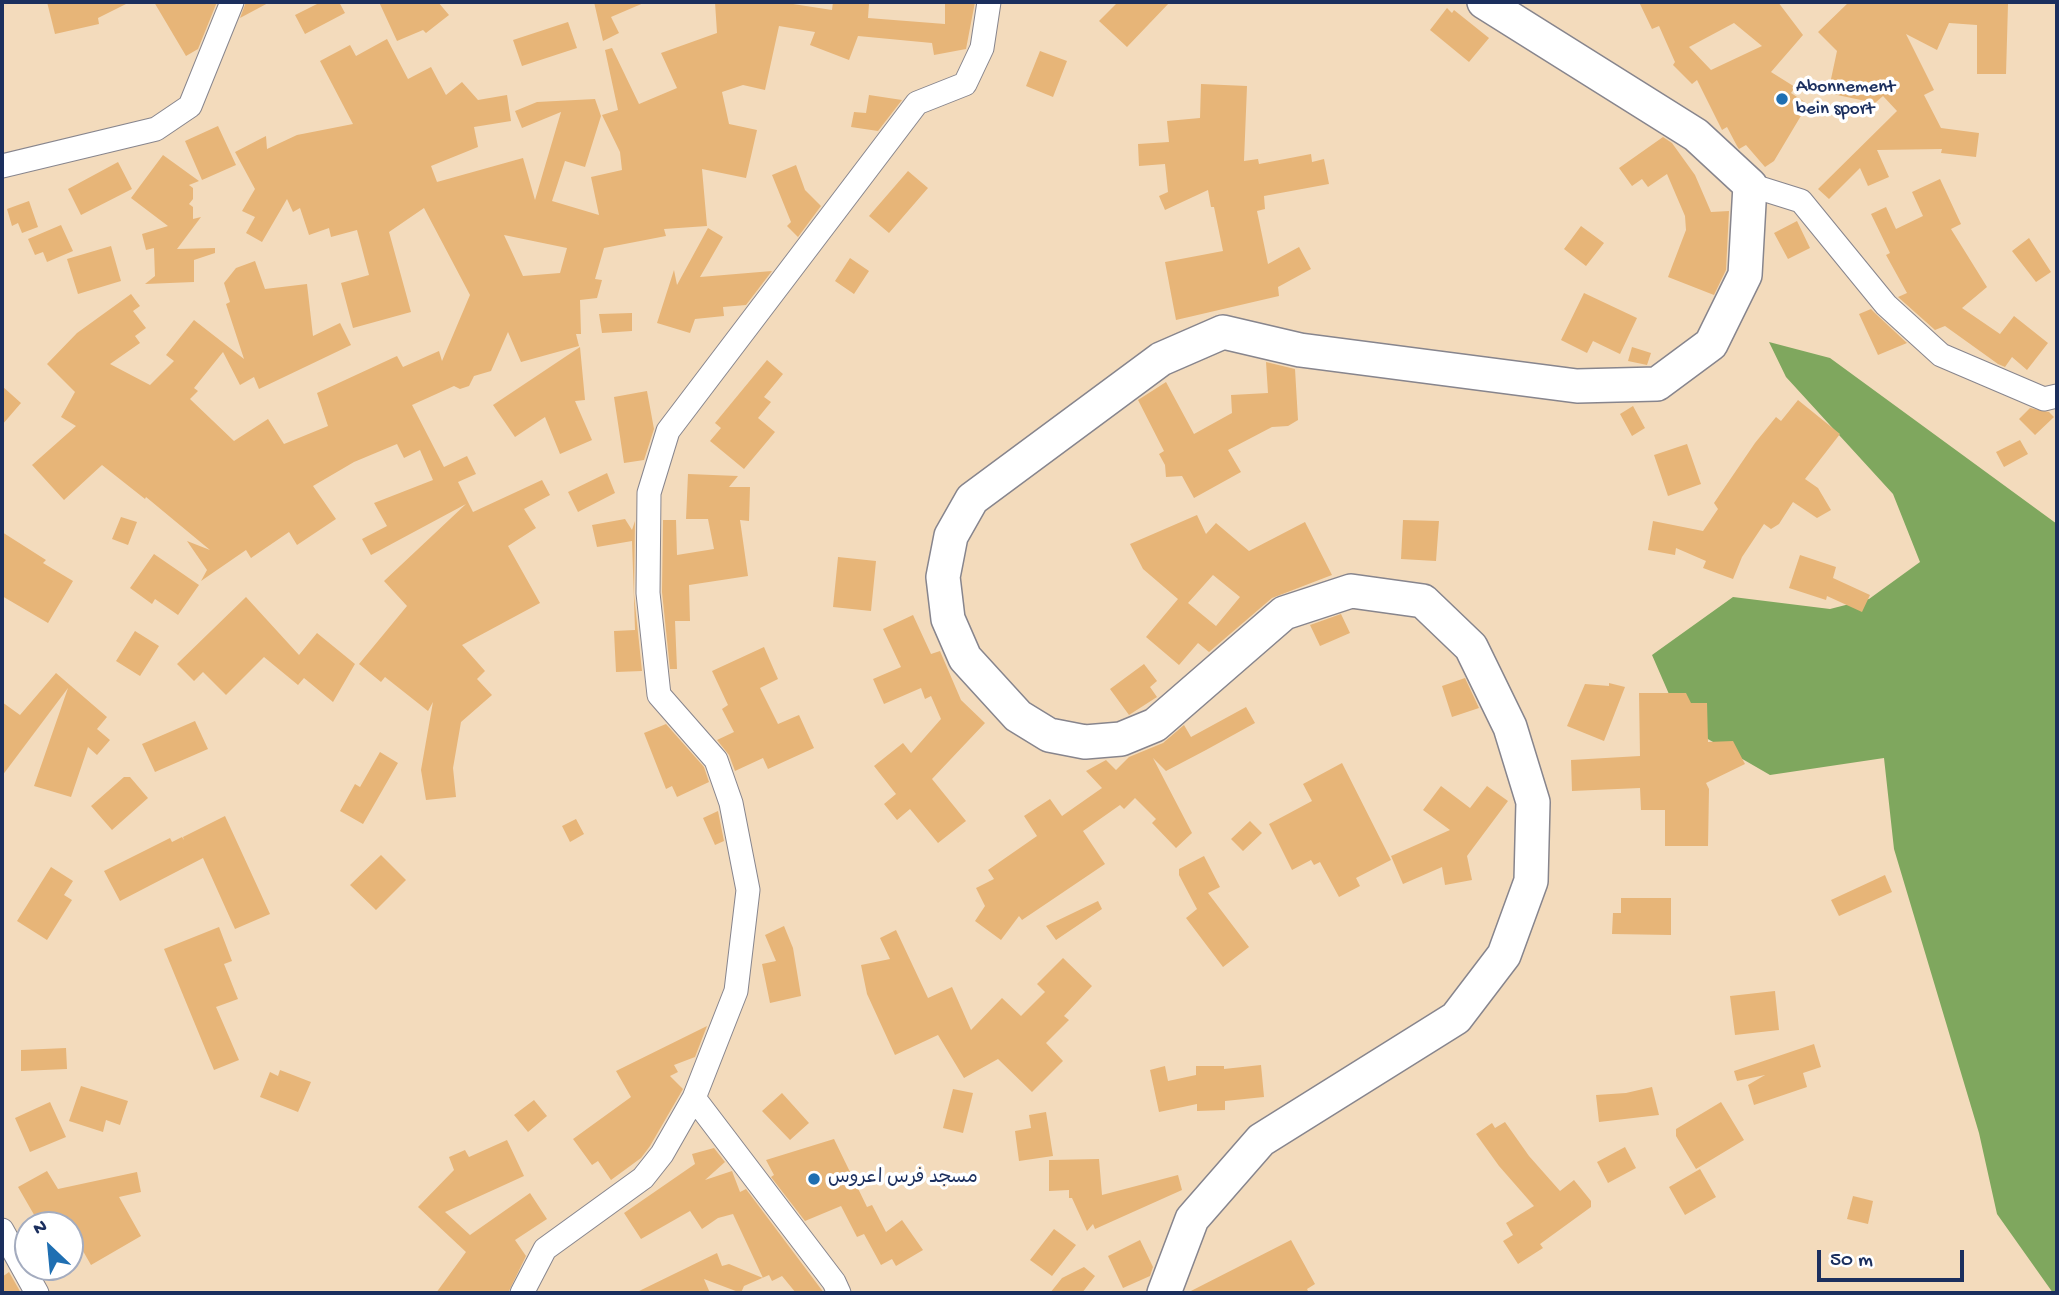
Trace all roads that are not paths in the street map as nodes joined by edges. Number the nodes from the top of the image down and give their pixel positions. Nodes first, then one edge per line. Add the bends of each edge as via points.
1 (232, 2) edge
2 (989, 2) edge
3 (1484, 2) edge
4 (2, 166) edge
5 (1750, 185) junction
6 (2057, 396) edge
7 (694, 1098) junction
8 (2, 1230) edge
9 (37, 1293) edge
10 (522, 1293) edge
11 (839, 1293) edge
12 (1164, 1293) edge

1 - 4 street via 190,106 156,129
2 - 7 street via 982,48 965,84 917,103 820,228 668,431 649,494 648,593 659,695 716,760 731,803 748,890 736,991
3 - 5 street via 1696,135
5 - 6 street via 1801,201 1886,305 1941,355 2044,399
5 - 12 street via 1745,275 1711,344 1657,384 1577,386 1300,350 1223,331 1161,359 972,499 951,536 944,588 948,620 965,658 1018,716 1049,735 1085,742 1121,739 1155,725 1284,613 1351,591 1423,601 1471,647 1510,727 1533,802 1531,881 1504,955 1456,1018 1261,1140 1192,1219
7 - 10 street via 643,1178 545,1249
7 - 11 street
8 - 9 street

